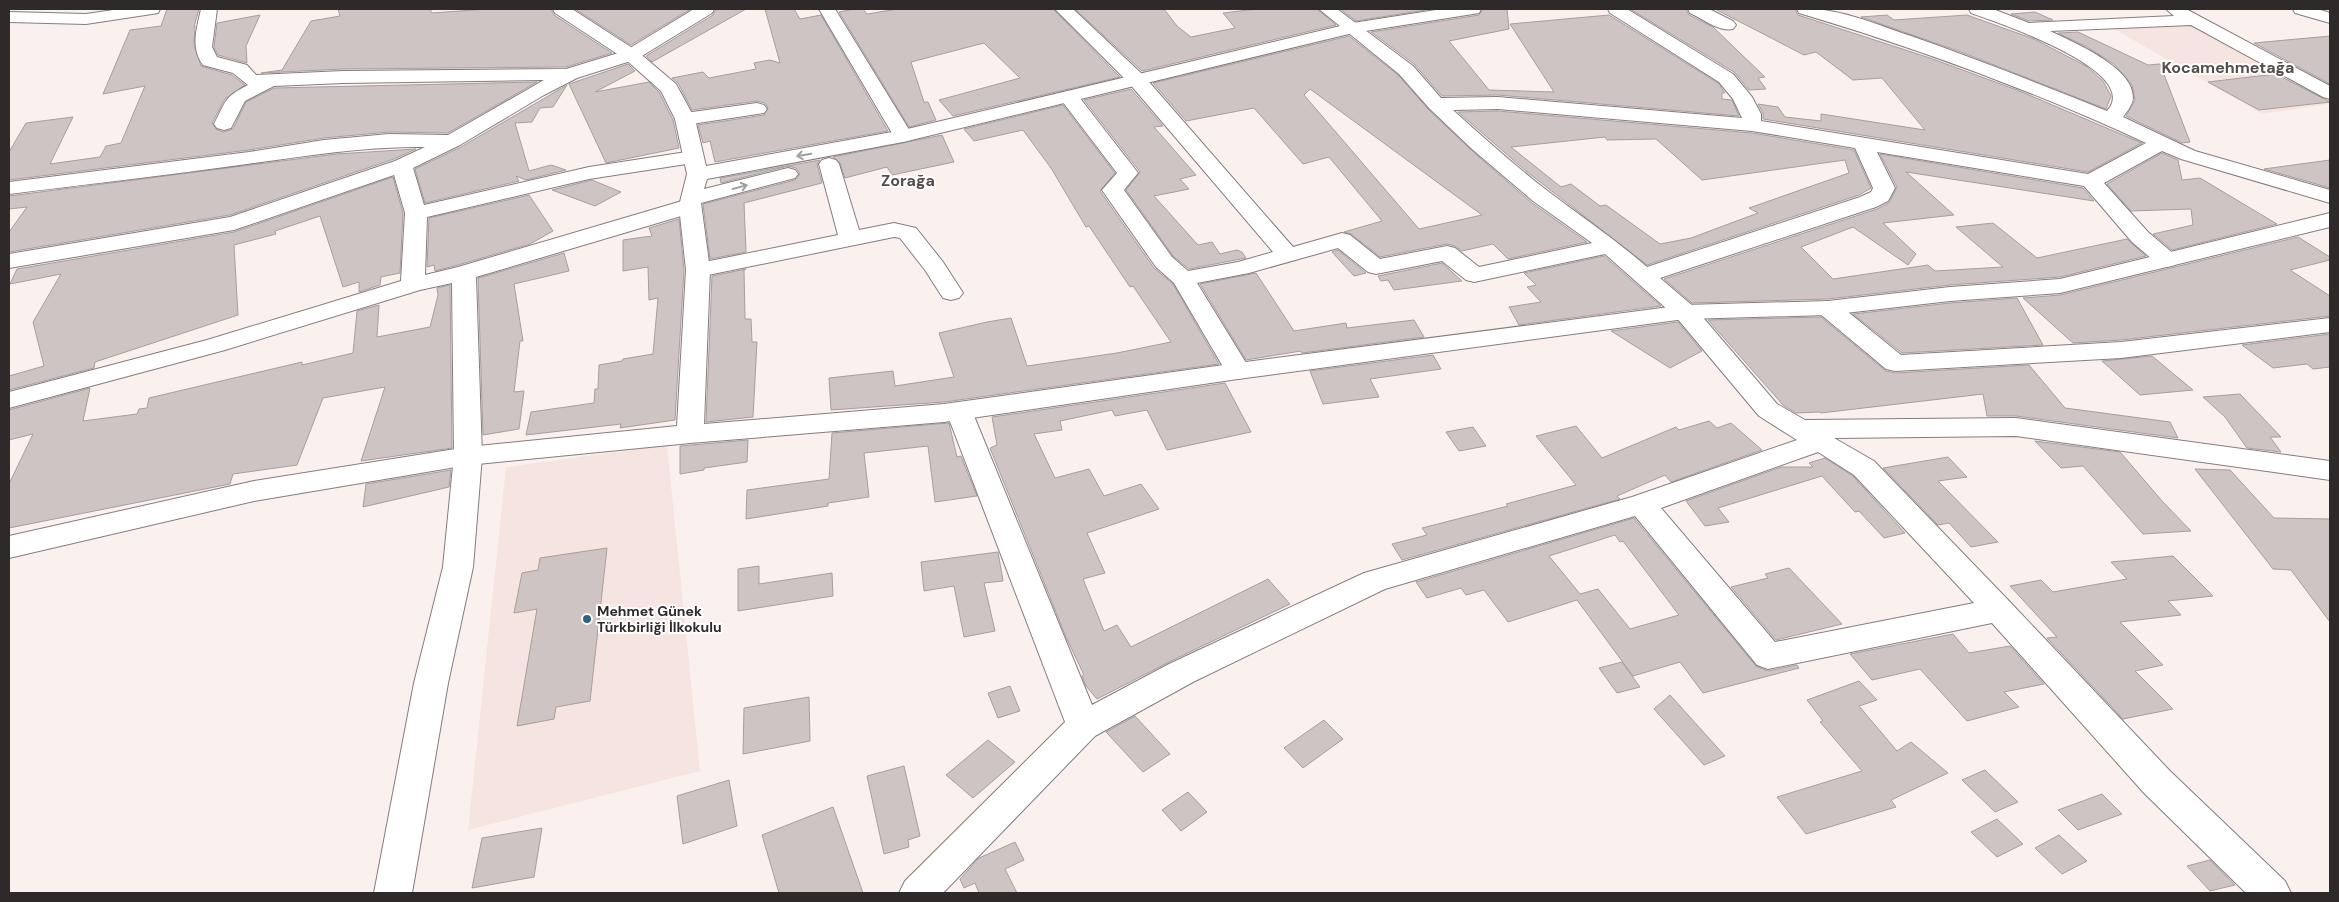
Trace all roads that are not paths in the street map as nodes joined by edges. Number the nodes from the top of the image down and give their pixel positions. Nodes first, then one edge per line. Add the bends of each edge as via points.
1 (152, 9) edge
2 (209, 9) edge
3 (561, 9) edge
4 (706, 9) edge
5 (827, 9) edge
6 (1063, 9) edge
7 (1327, 9) edge
8 (1473, 9) edge
9 (1616, 9) edge
10 (1696, 9) edge
11 (1804, 9) edge
12 (1977, 9) edge
13 (2077, 9) edge
14 (2174, 9) edge
15 (2301, 9) edge
16 (18, 14) edge
17 (1844, 16) edge
18 (2330, 18) edge
19 (2192, 20) junction
20 (2098, 23) junction
21 (1726, 25) dead end
22 (1353, 28) junction
23 (2030, 28) junction
24 (9, 33) edge
25 (631, 55) junction
26 (570, 74) junction
27 (1136, 79) junction
28 (270, 81) junction
29 (2329, 92) edge
30 (1069, 98) junction
31 (1436, 104) junction
32 (758, 109) dead end
33 (685, 119) junction
34 (2110, 120) junction
35 (224, 124) dead end
36 (1752, 125) junction
37 (903, 136) junction
38 (453, 141) junction
39 (1863, 144) junction
40 (2160, 144) junction
41 (829, 164) junction
42 (402, 165) junction
43 (695, 166) junction
44 (2091, 181) junction
45 (9, 188) edge
46 (2330, 197) edge
47 (691, 203) junction
48 (416, 213) junction
49 (2330, 220) edge
50 (850, 238) junction
51 (1610, 246) junction
52 (1287, 254) junction
53 (2167, 260) junction
54 (9, 261) edge
55 (698, 270) junction
56 (464, 273) junction
57 (1644, 275) junction
58 (1183, 280) junction
59 (413, 285) junction
60 (950, 293) dead end
61 (1828, 308) junction
62 (1685, 312) junction
63 (2330, 325) edge
64 (1238, 370) junction
65 (9, 400) edge
66 (959, 411) junction
67 (690, 434) junction
68 (1810, 435) junction
69 (468, 456) junction
70 (2330, 470) edge
71 (1641, 504) junction
72 (9, 547) edge
73 (1999, 610) junction
74 (1083, 726) junction
75 (393, 893) edge
76 (918, 893) edge
77 (2272, 893) edge

1 - 16 street via 86,19
2 - 28 street via 203,47 209,61 240,69 251,80
3 - 25 street
4 - 25 street
5 - 37 street
6 - 27 street
7 - 22 street
8 - 22 street
9 - 36 street via 1726,78 1752,114
10 - 21 street
11 - 17 street
12 - 23 street
13 - 20 street
14 - 19 street
15 - 18 street
16 - 24 street
17 - 34 street
19 - 20 street
19 - 29 street
20 - 23 street
22 - 27 street
22 - 31 street via 1406,70
23 - 34 street via 2078,52 2113,76 2124,92 2121,108
25 - 26 street
25 - 33 street via 669,88
26 - 28 street
26 - 38 street
27 - 30 street
27 - 52 street
28 - 35 street via 237,98
30 - 37 street
30 - 58 street via 1128,173 1113,190 1164,262
31 - 36 street via 1498,103
31 - 51 street via 1541,196
32 - 33 street
33 - 43 street
34 - 40 street
36 - 39 street
37 - 41 street
37 -> 43 street
38 - 42 street
38 - 45 street via 389,140 324,146
39 - 44 street
39 - 57 street via 1884,188 1880,196
40 - 44 street
40 - 46 street
47 -> 41 street
41 - 50 street
42 - 48 street
42 - 54 street via 234,223
43 - 47 street
43 - 48 street via 589,174
44 - 53 street via 2140,237
47 - 55 street
47 - 56 street
48 - 59 street
49 - 53 street
50 - 55 street
50 - 60 street via 894,230 908,233 936,267
51 - 52 street via 1474,275 1447,253 1376,267 1342,240
51 - 57 street
52 - 58 street
53 - 61 street via 2060,286
55 - 67 street
56 - 59 street
56 - 69 street
57 - 62 street
58 - 64 street
59 - 65 street via 216,345
61 - 62 street
61 - 63 street via 1895,363 2121,350
62 - 64 street
62 - 68 street via 1768,410
64 - 66 street
66 - 67 street
66 - 74 street
67 - 69 street
68 - 70 street via 2016,426
68 - 71 street
68 - 73 street via 1864,468
69 - 72 street via 254,492
69 - 75 street via 458,567 432,683
71 - 73 street via 1768,656
71 - 74 street via 1375,581 1181,673
73 - 77 street via 2157,782
74 - 76 street

